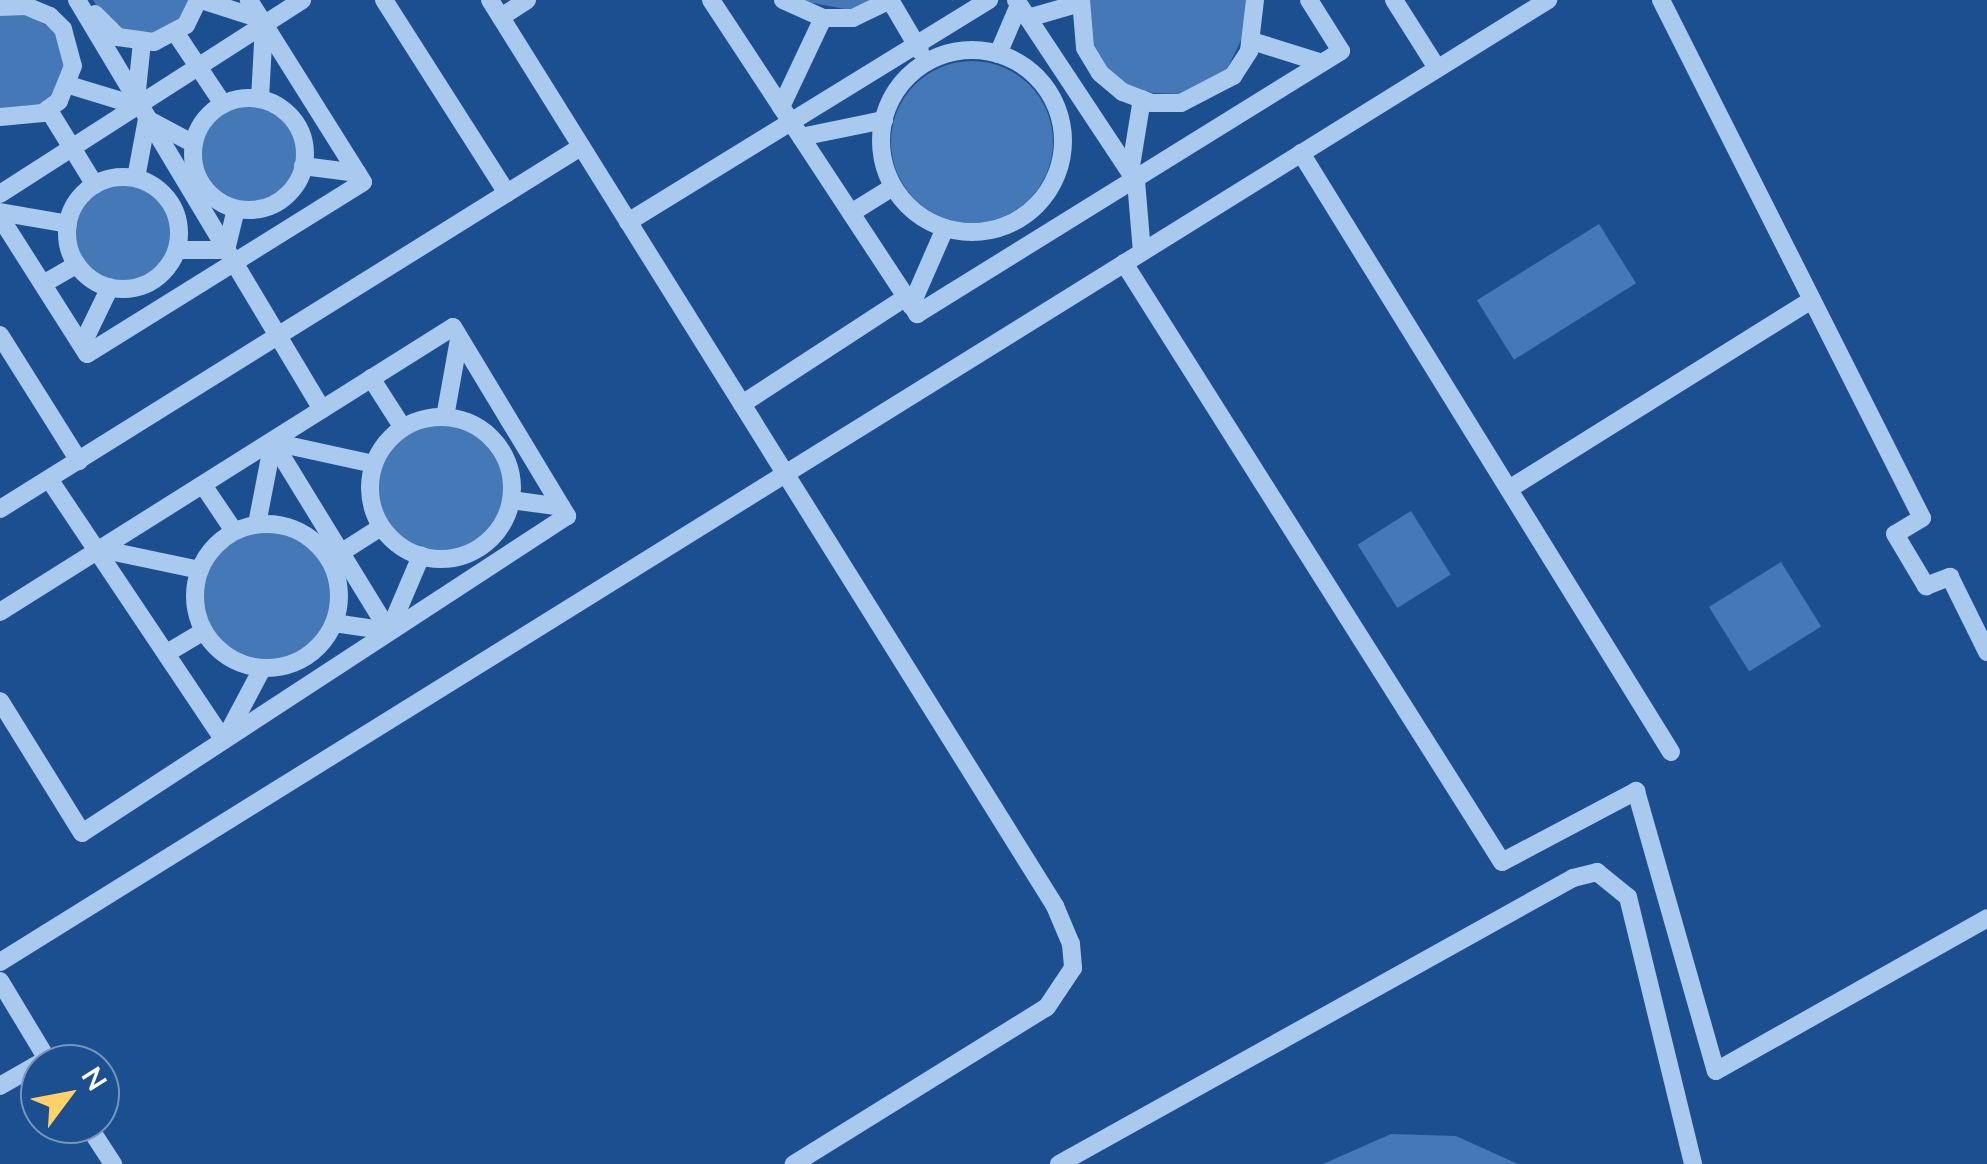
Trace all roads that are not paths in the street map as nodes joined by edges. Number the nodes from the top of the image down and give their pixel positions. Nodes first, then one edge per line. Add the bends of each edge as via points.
1 (77, 0) edge
2 (200, 0) edge
3 (249, 0) edge
4 (302, 0) edge
5 (384, 0) edge
6 (490, 0) edge
7 (526, 0) edge
8 (783, 0) edge
9 (890, 0) edge
10 (990, 0) edge
11 (1255, 0) edge
12 (1310, 0) edge
13 (1394, 0) edge
14 (1548, 0) edge
15 (1661, 0) edge
16 (1081, 2) edge
17 (27, 3) edge
18 (720, 3) edge
19 (0, 7) edge
20 (1021, 8) edge
21 (91, 11) edge
22 (500, 17) junction
23 (823, 18) junction
24 (263, 22) junction
25 (176, 32) junction
26 (65, 34) junction
27 (1252, 41) junction
28 (142, 42) junction
29 (916, 45) junction
30 (998, 54) junction
31 (927, 63) junction
32 (1322, 63) junction
33 (1095, 65) junction
34 (201, 67) junction
35 (1437, 68) junction
36 (1070, 81) junction
37 (1222, 84) junction
38 (69, 85) junction
39 (1047, 90) junction
40 (260, 99) junction
41 (1142, 99) junction
42 (222, 104) junction
43 (141, 109) junction
44 (318, 109) junction
45 (48, 110) junction
46 (1242, 114) junction
47 (884, 120) junction
48 (791, 122) junction
49 (295, 123) junction
50 (2, 124) edge
51 (194, 144) junction
52 (581, 147) junction
53 (73, 149) junction
54 (1301, 153) junction
55 (303, 166) junction
56 (358, 173) junction
57 (1133, 177) junction
58 (136, 178) junction
59 (95, 184) junction
60 (893, 187) junction
61 (197, 191) junction
62 (507, 193) junction
63 (0, 194) edge
64 (281, 200) junction
65 (171, 206) junction
66 (236, 209) junction
67 (850, 213) junction
68 (0, 214) edge
69 (1021, 218) junction
70 (297, 222) junction
71 (628, 222) junction
72 (68, 224) junction
73 (945, 228) junction
74 (1033, 243) junction
75 (176, 250) junction
76 (1142, 252) junction
77 (229, 256) junction
78 (1124, 263) junction
79 (77, 264) junction
80 (154, 280) junction
81 (42, 284) junction
82 (110, 287) junction
83 (1812, 300) junction
84 (909, 301) junction
85 (169, 302) junction
86 (0, 335) edge
87 (277, 337) junction
88 (460, 339) junction
89 (82, 346) junction
90 (371, 378) junction
91 (742, 404) junction
92 (322, 409) junction
93 (445, 417) junction
94 (403, 428) junction
95 (520, 439) junction
96 (273, 442) junction
97 (502, 453) junction
98 (79, 460) junction
99 (374, 464) junction
100 (785, 474) junction
101 (49, 479) junction
102 (203, 485) junction
103 (1509, 489) junction
104 (511, 500) junction
105 (1, 506) edge
106 (562, 507) junction
107 (256, 524) junction
108 (382, 527) junction
109 (234, 531) junction
110 (100, 549) junction
111 (479, 550) junction
112 (335, 556) junction
113 (421, 556) junction
114 (491, 565) junction
115 (200, 570) junction
116 (0, 612) edge
117 (334, 623) junction
118 (204, 631) junction
119 (389, 631) junction
120 (1987, 652) edge
121 (167, 653) junction
122 (309, 656) junction
123 (262, 669) junction
124 (322, 675) junction
125 (0, 701) edge
126 (224, 740) junction
127 (1671, 752) dead end
128 (1987, 918) edge
129 (0, 962) edge
130 (0, 981) edge
131 (38, 1044) edge
132 (794, 1164) edge
133 (1059, 1164) edge
134 (1693, 1164) edge

1 - 21 street
2 - 24 street
2 - 25 street
3 - 24 street
4 - 24 street
5 - 62 street
6 - 22 street
7 - 22 street
8 - 23 street
9 - 23 street via 853,18
9 - 29 street
10 - 29 street
11 - 27 street
12 - 32 street via 1340,51
13 - 35 street
14 - 35 street
15 - 83 street
16 - 20 street
16 - 33 street via 1082,34
17 - 19 street
17 - 26 street
18 - 48 street
20 - 30 street
20 - 36 street
21 - 26 street
21 - 28 street via 118,37
21 - 43 street
22 - 52 street
23 - 48 street
24 - 34 street
24 - 40 street
24 - 44 street
25 - 28 street
25 - 34 street
26 - 38 street via 73,66
27 - 32 street
27 - 37 street
28 - 43 street
29 - 31 street
29 - 48 street
30 - 31 street via 967,50
30 - 39 street via 1026,67
31 - 47 street via 892,97
32 - 46 street
33 - 36 street
33 - 41 street via 1123,92
34 - 42 street
34 - 43 street
35 - 54 street
36 - 39 street
36 - 57 street
37 - 41 street via 1181,103
37 - 46 street
38 - 43 street
38 - 45 street
39 - 69 street via 1060,116 1063,146 1043,200
40 - 42 street
40 - 49 street
41 - 57 street
42 - 51 street via 203,120
43 - 51 street
43 - 53 street
43 - 58 street
43 - 61 street
44 - 49 street
44 - 56 street
45 - 50 street
45 - 53 street
46 - 57 street
47 - 48 street
47 - 60 street via 882,158
48 - 67 street
48 - 71 street
49 - 55 street
51 - 61 street
52 - 62 street
52 - 71 street
53 - 59 street
53 - 63 street
54 - 76 street
54 - 103 street
55 - 56 street
55 - 64 street
56 - 70 street via 363,182
57 - 74 street
57 - 76 street
58 - 59 street
58 - 65 street
59 - 72 street
60 - 67 street
60 - 73 street via 912,209
61 - 65 street
61 - 66 street
61 - 77 street
62 - 87 street
64 - 66 street
64 - 70 street
65 - 75 street via 179,232
66 - 77 street
67 - 84 street
68 - 72 street
68 - 81 street
69 - 73 street via 994,230
69 - 74 street
70 - 77 street
71 - 91 street
72 - 79 street
73 - 84 street
74 - 84 street via 917,314
75 - 77 street
75 - 80 street
76 - 78 street
77 - 85 street
77 - 87 street
78 - 100 street
78 - 128 street via 1502,862 1636,792 1716,1071
79 - 81 street
79 - 82 street
80 - 82 street via 138,288
80 - 85 street
81 - 89 street
82 - 89 street
83 - 103 street
83 - 120 street via 1922,518 1896,534 1926,586 1950,576
84 - 91 street
85 - 89 street via 87,354
86 - 98 street
87 - 92 street
87 - 98 street
88 - 90 street via 452,327
88 - 93 street
88 - 95 street
90 - 92 street
90 - 94 street
91 - 100 street
92 - 96 street
93 - 94 street
93 - 97 street via 479,427
94 - 99 street
95 - 97 street
95 - 106 street
96 - 99 street
96 - 102 street
96 - 107 street
96 - 112 street
97 - 104 street
98 - 101 street
99 - 108 street via 370,496
100 - 129 street
100 - 132 street via 1055,906 1073,968 1047,1007
101 - 105 street
101 - 110 street
102 - 109 street
102 - 110 street
103 - 127 street
104 - 106 street
104 - 111 street via 498,533
106 - 114 street via 567,516
107 - 109 street
107 - 112 street via 302,532
108 - 112 street
108 - 113 street
109 - 115 street via 215,544
110 - 115 street
110 - 116 street
110 - 121 street
111 - 113 street via 457,559
111 - 114 street
112 - 117 street via 340,591
112 - 119 street
113 - 119 street
114 - 119 street
115 - 118 street via 196,609
117 - 119 street
117 - 122 street
118 - 121 street
118 - 123 street via 238,663
119 - 124 street
121 - 126 street
122 - 123 street
122 - 124 street
123 - 126 street
124 - 126 street
125 - 126 street via 82,834
130 - 131 street
133 - 134 street via 1573,878 1598,872 1616,880 1628,897

